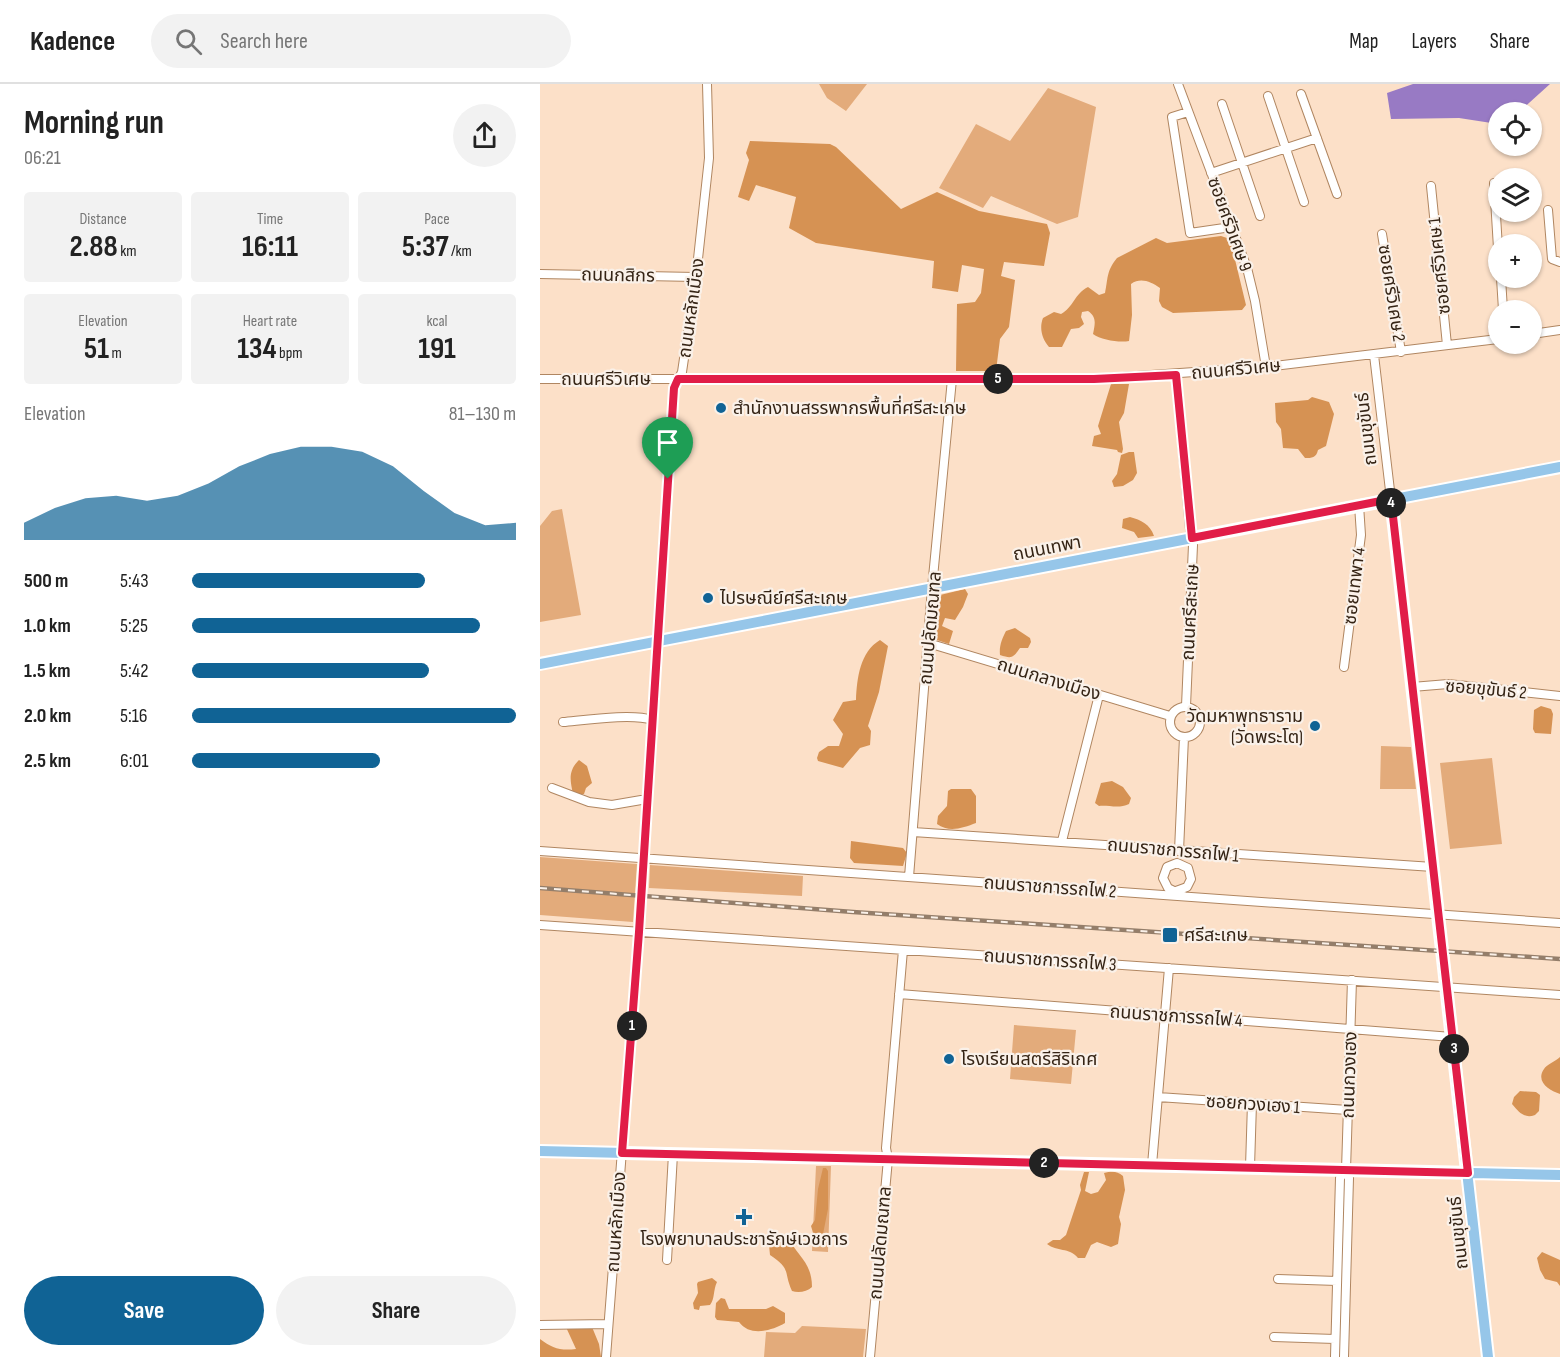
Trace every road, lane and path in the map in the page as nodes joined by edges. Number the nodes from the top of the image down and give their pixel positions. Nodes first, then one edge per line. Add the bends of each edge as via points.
1 (707, 84) edge
2 (1178, 84) edge
3 (1301, 94) dead end
4 (1268, 96) dead end
5 (1222, 104) dead end
6 (1188, 111) junction
7 (1317, 138) junction
8 (1286, 148) junction
9 (1242, 163) junction
10 (1211, 173) junction
11 (1431, 186) dead end
12 (1337, 194) dead end
13 (1304, 202) dead end
14 (1548, 210) dead end
15 (1260, 216) dead end
16 (1231, 226) junction
17 (1382, 234) dead end
18 (1560, 262) edge
19 (540, 274) edge
20 (696, 277) junction
21 (1560, 330) edge
22 (1542, 333) edge
23 (1488, 340) edge
24 (1447, 345) junction
25 (1401, 352) junction
26 (1374, 355) junction
27 (1266, 367) junction
28 (1176, 375) junction
29 (540, 379) edge
30 (678, 379) junction
31 (952, 379) junction
32 (1560, 467) edge
33 (1391, 499) junction
34 (1359, 506) junction
35 (1192, 538) junction
36 (932, 588) junction
37 (657, 642) junction
38 (928, 643) junction
39 (540, 664) edge
40 (1344, 667) dead end
41 (1412, 687) junction
42 (1099, 695) junction
43 (1560, 696) edge
44 (1186, 706) junction
45 (1170, 716) junction
46 (652, 720) junction
47 (563, 722) dead end
48 (1184, 737) junction
49 (552, 788) dead end
50 (647, 799) junction
51 (913, 832) junction
52 (1062, 842) junction
53 (1163, 850) junction
54 (540, 851) edge
55 (1179, 851) junction
56 (1195, 852) junction
57 (644, 858) junction
58 (1170, 865) junction
59 (1185, 866) junction
60 (1433, 867) junction
61 (909, 877) junction
62 (1163, 882) junction
63 (1175, 894) junction
64 (1152, 895) junction
65 (1438, 914) junction
66 (1560, 923) edge
67 (540, 925) edge
68 (639, 932) junction
69 (903, 950) junction
70 (1169, 968) junction
71 (1352, 980) junction
72 (1447, 988) junction
73 (899, 994) junction
74 (1560, 995) edge
75 (1165, 1015) junction
76 (1351, 1029) junction
77 (1452, 1037) junction
78 (1158, 1097) junction
79 (1252, 1103) junction
80 (1348, 1110) junction
81 (540, 1150) edge
82 (622, 1153) junction
83 (673, 1154) junction
84 (888, 1159) junction
85 (1152, 1165) junction
86 (1250, 1167) junction
87 (1346, 1170) junction
88 (1468, 1173) junction
89 (1560, 1175) edge
90 (667, 1260) dead end
91 (1278, 1279) dead end
92 (1337, 1281) junction
93 (608, 1324) junction
94 (540, 1325) edge
95 (1274, 1337) dead end
96 (1335, 1339) junction
97 (606, 1357) edge
98 (870, 1357) edge
99 (1335, 1357) edge
100 (1344, 1357) edge
101 (1488, 1357) edge

1 - 20 street, ถนนหลักเมือง via 709,158
2 - 6 street, ซอยศรีวิเศษ 9
3 - 7 street
4 - 8 street
5 - 9 street
6 - 10 street, ซอยศรีวิเศษ 9
6 - 16 street via 1172,117 1190,233
7 - 8 street
7 - 12 street
8 - 9 street
8 - 13 street
9 - 10 street
9 - 15 street
10 - 16 street, ซอยศรีวิเศษ 9
11 - 24 street, ซอยศรีวิเศษ 1
14 - 18 street via 1552,259
16 - 27 street, ซอยศรีวิเศษ 9 via 1247,268
17 - 25 street, ซอยศรีวิเศษ 2
19 - 20 street, ถนนกสิกร
20 - 30 street, ถนนหลักเมือง
21 - 22 street
23 - 24 street, ถนนศรีวิเศษ
24 - 25 street, ถนนศรีวิเศษ
25 - 26 street, ถนนศรีวิเศษ
26 - 27 street, ถนนศรีวิเศษ
26 - 33 street, ถนนขุขันธ์
27 - 28 street, ถนนศรีวิเศษ
28 - 31 street, ถนนศรีวิเศษ
28 - 35 street, ถนนศรีสะเกษ
29 - 30 street, ถนนศรีวิเศษ
30 - 31 street, ถนนศรีวิเศษ
30 - 37 street, ถนนหลักเมือง via 674,388
31 - 36 street, ถนนปลัดมณฑล
32 - 33 main road, ถนนเทพา
33 - 34 main road, ถนนเทพา
33 - 41 main road, ถนนขุขันธ์
34 - 35 main road, ถนนเทพา
34 - 40 street, ซอยเทพา 4 via 1361,535
35 - 36 main road, ถนนเทพา
35 - 44 street, ถนนศรีสะเกษ
36 - 37 main road, ถนนเทพา
36 - 38 street, ถนนปลัดมณฑล
37 - 39 main road, ถนนเทพา
37 - 46 street, ถนนหลักเมือง
38 - 42 street, ถนนกลางเมือง
38 - 51 street, ถนนปลัดมณฑล
41 - 43 street, ซอยขุขันธ์ 2 via 1448,684
41 - 60 main road, ถนนขุขันธ์
42 - 45 street, ถนนกลางเมือง
42 - 52 street
44 - 45 street
44 - 48 street via 1200,720 1197,732
45 - 48 street via 1172,730
46 - 47 street via 646,717
46 - 50 street, ถนนหลักเมือง
48 - 55 street
49 - 50 street via 612,806
50 - 57 street, ถนนหลักเมือง
51 - 52 street, ถนนราชการรถไฟ 1
51 - 61 street, ถนนปลัดมณฑล
52 - 53 street, ถนนราชการรถไฟ 1
53 - 55 street, ถนนราชการรถไฟ 1
53 - 58 street
54 - 57 street, ถนนราชการรถไฟ 2
55 - 56 street, ถนนราชการรถไฟ 1
56 - 59 street
56 - 60 street, ถนนราชการรถไฟ 1
57 - 61 street, ถนนราชการรถไฟ 2
57 - 68 street, ถนนหลักเมือง
58 - 59 street
58 - 62 street via 1164,870
59 - 63 street via 1191,875 1189,883
60 - 65 main road, ถนนขุขันธ์
61 - 64 street, ถนนราชการรถไฟ 2
62 - 63 street
62 - 64 street
63 - 64 street, ถนนราชการรถไฟ 2
63 - 65 street via 1188,898
65 - 66 street
65 - 72 main road, ถนนขุขันธ์
67 - 68 street, ถนนราชการรถไฟ 3
68 - 69 street, ถนนราชการรถไฟ 3
68 - 82 street, ถนนหลักเมือง
69 - 70 street, ถนนราชการรถไฟ 3
69 - 73 street, ถนนปลัดมณฑล
70 - 71 street, ถนนราชการรถไฟ 3
70 - 75 street
71 - 72 street, ถนนราชการรถไฟ 3
71 - 76 street, ถนนกวงเฮง
72 - 74 street, ถนนราชการรถไฟ 3
72 - 77 main road, ถนนขุขันธ์
73 - 75 street, ถนนราชการรถไฟ 4
73 - 84 street, ถนนปลัดมณฑล
75 - 76 street, ถนนราชการรถไฟ 4
75 - 78 street
76 - 77 street, ถนนราชการรถไฟ 4
76 - 80 street, ถนนกวงเฮง
77 - 88 main road, ถนนขุขันธ์
78 - 79 street, ซอยกวงเฮง 1
78 - 85 street
79 - 80 street, ซอยกวงเฮง 1
79 - 86 street
80 - 87 street, ถนนกวงเฮง
81 - 82 main road
82 - 83 main road
82 - 93 street, ถนนหลักเมือง
83 - 84 main road
83 - 90 street
84 - 85 main road
84 - 98 street, ถนนปลัดมณฑล
85 - 86 main road
86 - 87 main road
87 - 88 main road
87 - 92 street, ถนนกวงเฮง via 1340,1178
87 - 100 street, ถนนกวงเฮง via 1349,1178
88 - 89 main road
88 - 101 main road, ถนนขุขันธ์
91 - 92 street
92 - 96 street, ถนนกวงเฮง
93 - 94 street
93 - 97 street, ถนนหลักเมือง
95 - 96 street
96 - 99 street, ถนนกวงเฮง

